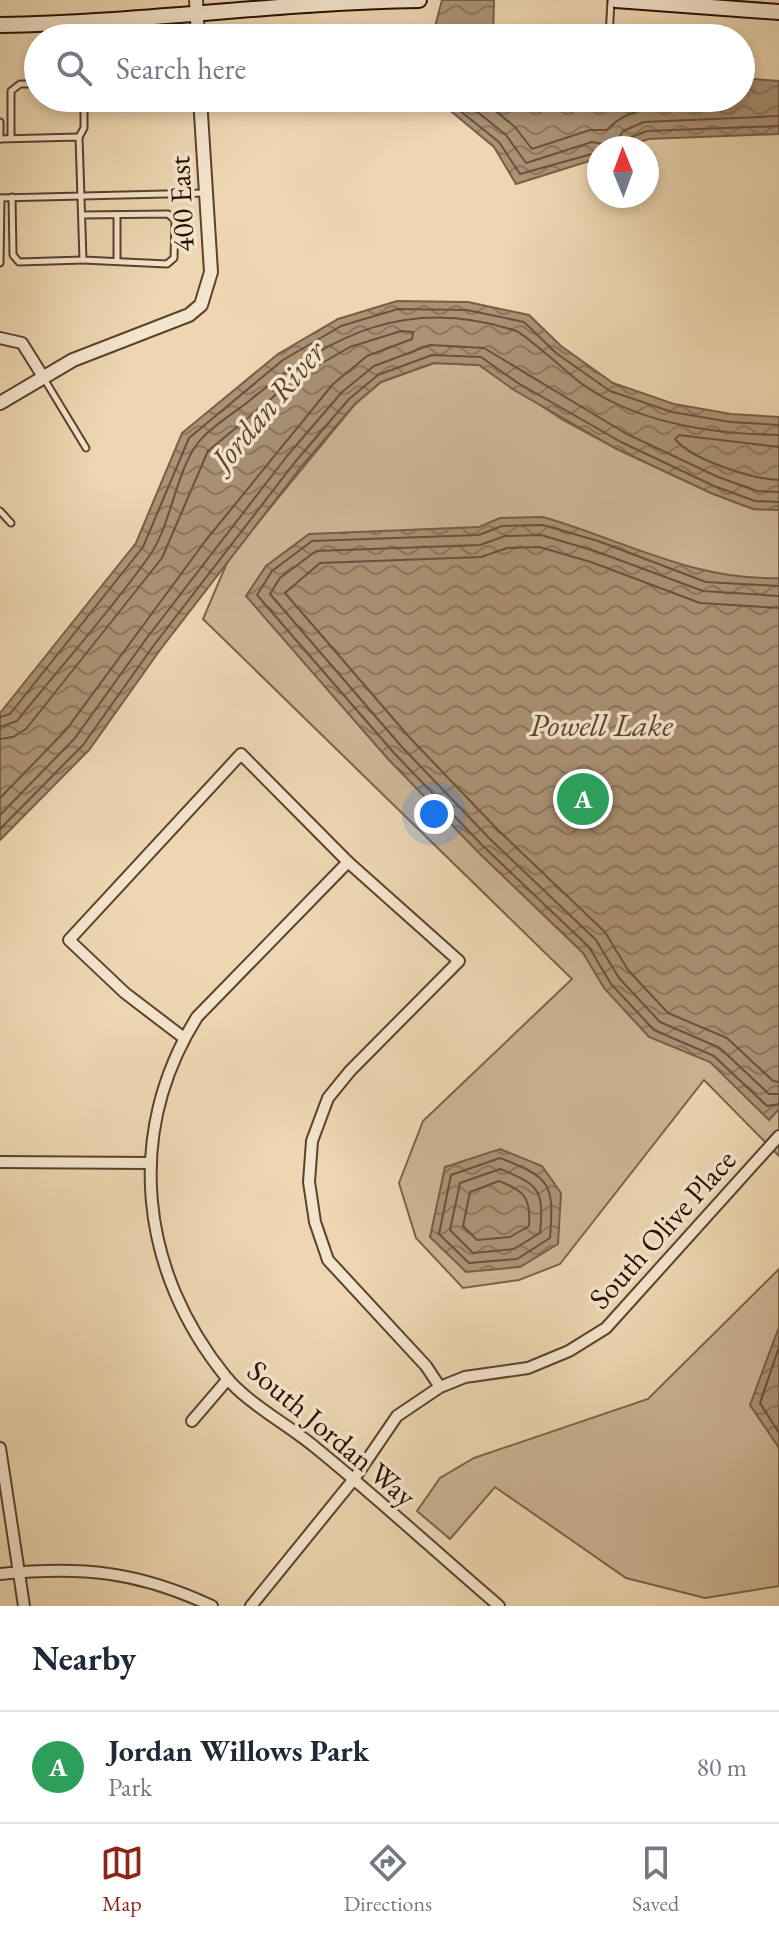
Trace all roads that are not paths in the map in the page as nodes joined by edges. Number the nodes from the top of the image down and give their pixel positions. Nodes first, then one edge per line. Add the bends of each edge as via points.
1 (413, 0) edge
2 (419, 0) edge
3 (613, 0) edge
4 (197, 6) edge
5 (779, 12) edge
6 (24, 24) edge
7 (33, 24) edge
8 (610, 24) edge
9 (0, 25) edge
10 (24, 84) edge
11 (84, 112) edge
12 (201, 112) edge
13 (0, 122) edge
14 (79, 137) junction
15 (11, 138) junction
16 (0, 139) edge
17 (207, 193) junction
18 (81, 196) junction
19 (12, 197) junction
20 (0, 198) edge
21 (82, 215) junction
22 (117, 215) junction
23 (83, 260) junction
24 (117, 260) junction
25 (0, 263) edge
26 (0, 338) edge
27 (42, 375) junction
28 (0, 403) edge
29 (86, 448) dead end
30 (0, 511) edge
31 (11, 523) dead end
32 (348, 862) junction
33 (184, 1038) junction
34 (779, 1136) edge
35 (0, 1162) edge
36 (148, 1163) junction
37 (228, 1379) junction
38 (440, 1387) junction
39 (192, 1421) dead end
40 (0, 1448) edge
41 (354, 1479) junction
42 (17, 1572) junction
43 (0, 1574) edge
44 (24, 1606) edge
45 (212, 1606) edge
46 (251, 1606) edge
47 (499, 1606) edge

1 - 2 main road
1 - 4 main road
3 - 5 main road
3 - 8 lane
4 - 7 main road via 98,22
6 - 9 main road
10 - 15 lane via 11,91
11 - 14 lane
12 - 17 street, 400 East
13 - 16 lane
14 - 15 lane
14 - 18 lane
15 - 16 lane
17 - 18 lane
17 - 27 street, 400 East via 211,272 201,305 189,315
18 - 19 lane
18 - 21 lane
19 - 20 lane
19 - 23 lane via 13,255 19,262
20 - 25 lane
21 - 22 lane
21 - 23 lane
22 - 24 lane
22 - 24 lane via 168,214 175,220 174,258 167,264
23 - 24 lane
26 - 27 street via 22,343
27 - 28 street
27 - 29 lane
30 - 31 lane
32 - 33 street, South Jordan Way via 197,1017
32 - 33 street via 241,754 69,940 125,993
32 - 38 street via 459,961 328,1098 312,1141 309,1182 315,1222 328,1260
33 - 36 street, South Jordan Way via 160,1096
34 - 38 street, South Olive Place via 606,1328 528,1368 465,1377
35 - 36 street
36 - 37 street, South Jordan Way via 157,1237 170,1280 197,1335
37 - 39 street
37 - 41 street, South Jordan Way
38 - 41 street, South Olive Place via 397,1416
40 - 42 street
41 - 46 street, South Olive Place
41 - 47 street, South Jordan Way
42 - 43 street
42 - 44 street
42 - 45 street via 113,1572 172,1588

